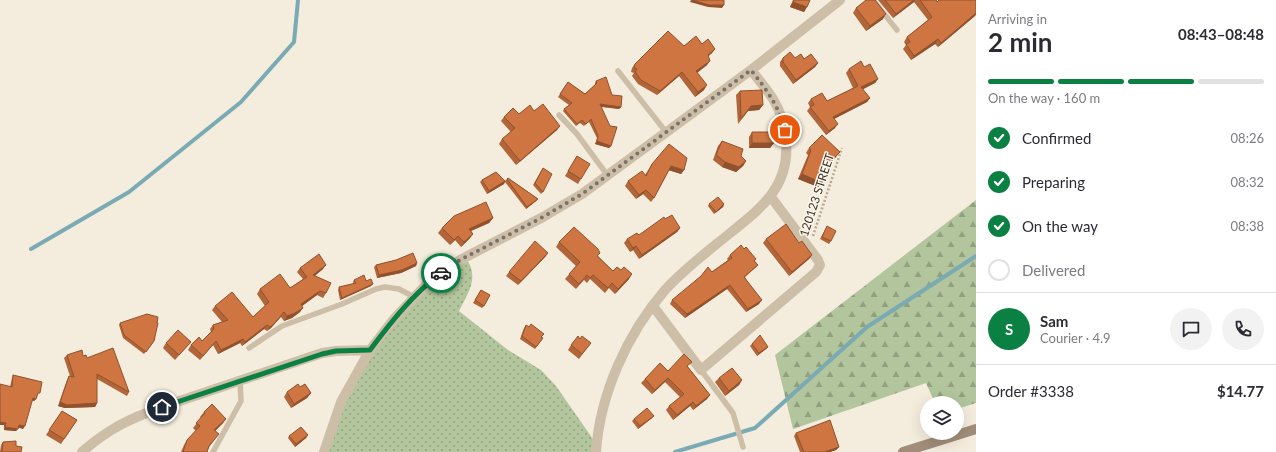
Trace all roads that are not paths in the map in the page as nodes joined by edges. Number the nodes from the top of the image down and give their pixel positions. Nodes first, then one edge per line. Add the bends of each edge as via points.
1 (873, 0) edge
2 (836, 1) edge
3 (897, 30) dead end
4 (751, 70) junction
5 (618, 71) dead end
6 (559, 115) dead end
7 (666, 132) junction
8 (608, 176) junction
9 (771, 197) junction
10 (414, 297) junction
11 (653, 306) junction
12 (249, 348) dead end
13 (370, 350) junction
14 (701, 370) junction
15 (240, 380) junction
16 (976, 429) edge
17 (743, 447) dead end
18 (82, 452) edge
19 (213, 452) edge
20 (324, 452) edge
21 (596, 452) edge
22 (903, 452) edge

1 - 3 lane
2 - 4 street
4 - 7 street
4 - 9 street via 773,100 785,130 784,167
5 - 7 lane
6 - 8 lane via 577,134
7 - 8 street
8 - 10 street via 567,203 449,267
9 - 11 street via 759,210 684,272
9 - 14 street via 819,263 818,270
10 - 12 lane via 399,289 376,289 282,326
10 - 13 street
11 - 14 street
11 - 21 street via 635,334 612,381
13 - 15 street via 322,354
13 - 20 street via 342,402
14 - 17 lane via 729,407
15 - 18 street via 138,415 107,431
15 - 19 lane via 241,401
16 - 22 street

